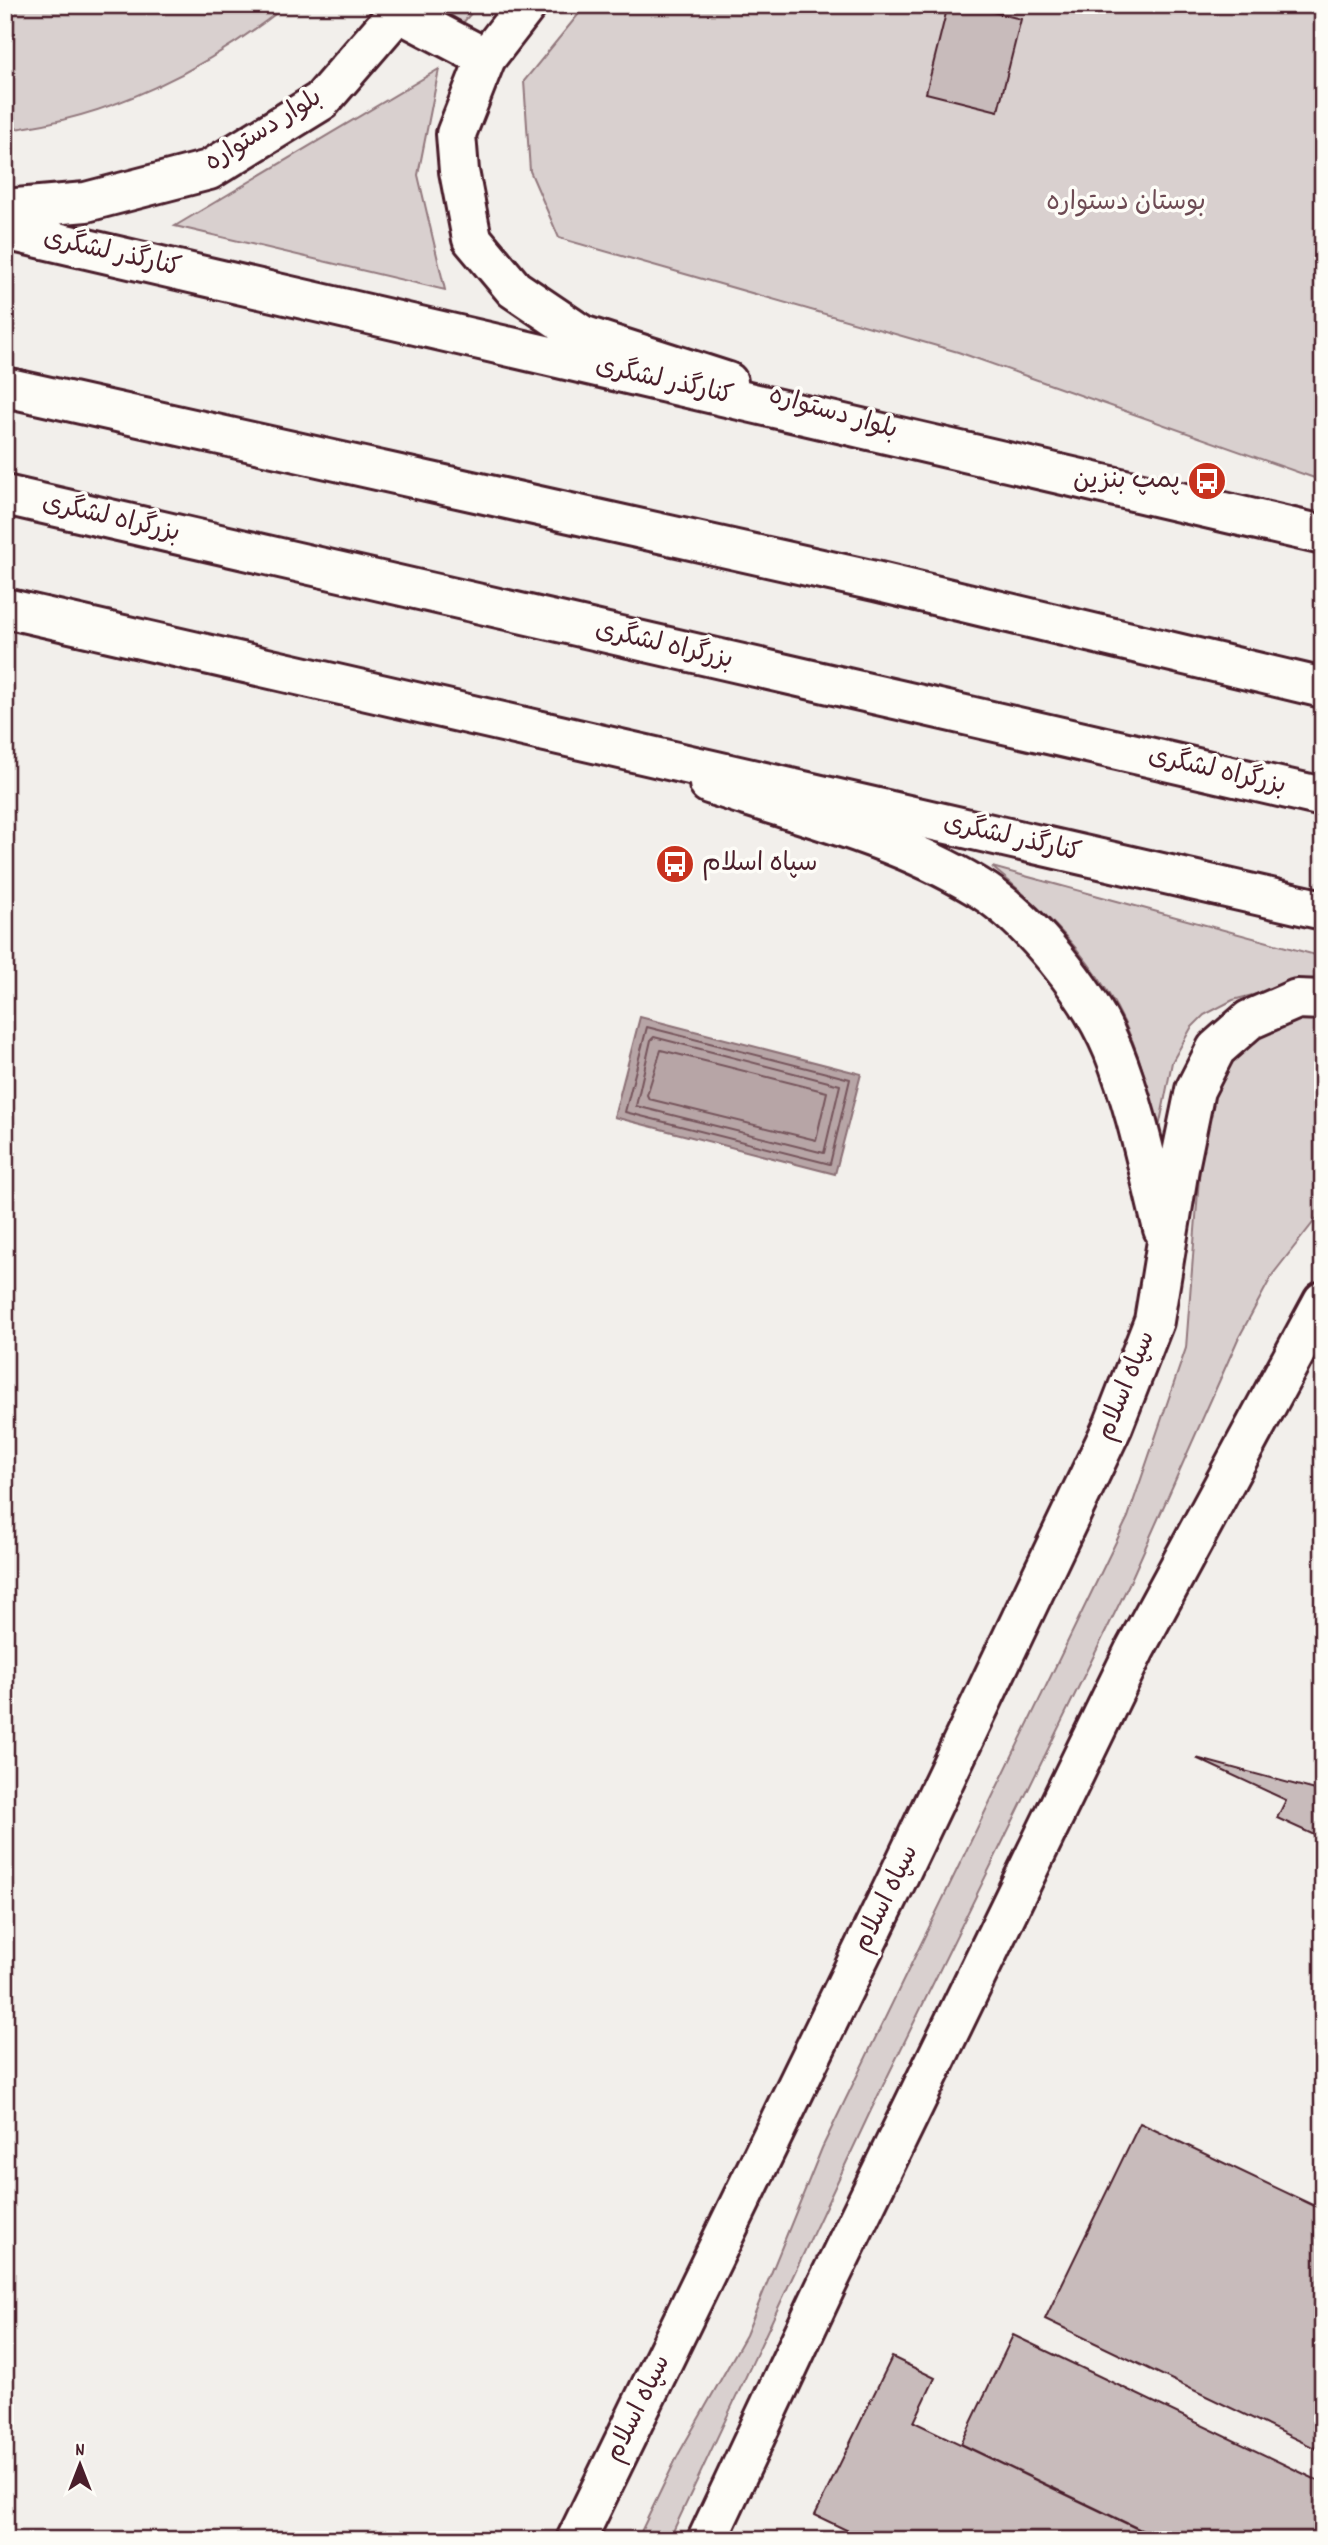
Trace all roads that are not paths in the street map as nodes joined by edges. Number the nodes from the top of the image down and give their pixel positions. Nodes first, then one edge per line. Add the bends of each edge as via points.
1 (527, 5) edge
2 (401, 9) edge
3 (485, 58) junction
4 (5, 209) edge
5 (5, 230) edge
6 (5, 387) edge
7 (948, 448) junction
8 (5, 495) edge
9 (1323, 535) edge
10 (5, 608) edge
11 (1323, 688) edge
12 (581, 740) junction
13 (1323, 797) edge
14 (1323, 910) edge
15 (1323, 1000) edge
16 (1167, 1247) junction
17 (1323, 1301) edge
18 (576, 2540) edge
19 (707, 2540) edge

1 - 3 main road, بلوار دستواره
2 - 3 main road
2 - 4 main road, بلوار دستواره via 321,101 209,170 86,202
3 - 7 main road, بلوار دستواره via 456,134 458,171 472,239 514,289 582,335
5 - 7 main road, کنارگذر لشگری
6 - 11 main road via 862,578
7 - 9 main road, کنارگذر لشگری
8 - 13 main road, بزرگراه لشگری
10 - 12 main road, کنارگذر لشگری
12 - 14 main road, کنارگذر لشگری
12 - 16 main road via 902,849 978,887 1026,927 1077,983 1113,1049 1136,1120
15 - 16 main road, سپاه اسلام via 1297,999 1249,1020 1216,1049 1195,1090
16 - 18 main road, سپاه اسلام via 1154,1321 1113,1426
17 - 19 main road via 1135,1649

